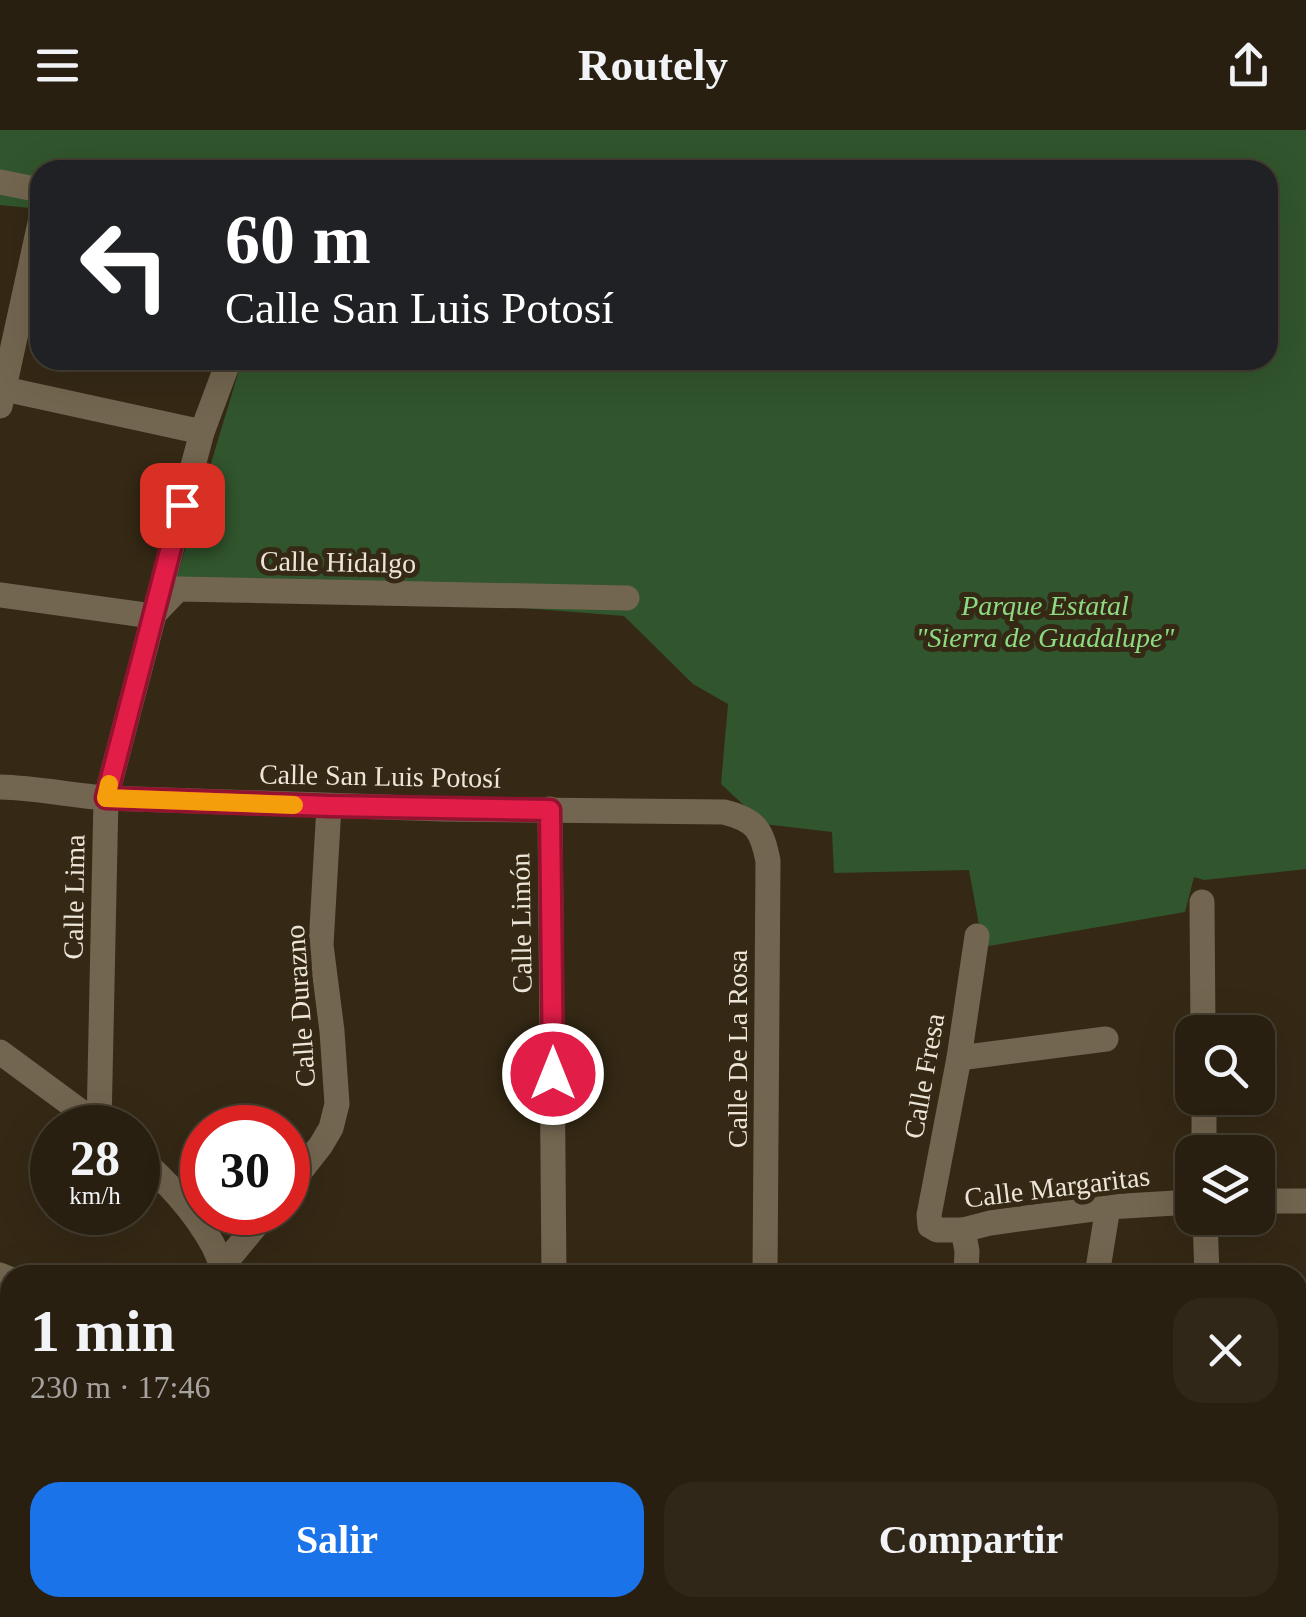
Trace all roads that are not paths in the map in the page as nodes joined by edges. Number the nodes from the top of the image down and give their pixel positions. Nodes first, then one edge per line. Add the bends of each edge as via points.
1 (0, 182) edge
2 (30, 187) edge
3 (30, 268) edge
4 (225, 370) edge
5 (2, 394) edge
6 (202, 432) junction
7 (0, 594) edge
8 (627, 598) dead end
9 (152, 616) junction
10 (0, 787) edge
11 (106, 798) junction
12 (329, 806) junction
13 (550, 810) junction
14 (755, 826) joint
15 (1202, 902) dead end
16 (978, 936) dead end
17 (1203, 1015) edge
18 (1106, 1039) dead end
19 (0, 1052) edge
20 (959, 1058) junction
21 (72, 1105) edge
22 (101, 1105) edge
23 (310, 1158) edge
24 (160, 1177) edge
25 (1275, 1201) edge
26 (1306, 1201) edge
27 (1175, 1203) edge
28 (1108, 1207) junction
29 (930, 1226) joint
30 (964, 1230) junction
31 (250, 1235) edge
32 (1206, 1235) edge
33 (219, 1265) edge
34 (227, 1265) edge
35 (554, 1265) edge
36 (766, 1265) edge
37 (966, 1265) edge
38 (1099, 1265) edge
39 (1207, 1265) edge

1 - 2 street
3 - 5 street
4 - 6 street, Calle Lima
5 - 6 street
6 - 9 street, Calle Lima
7 - 9 street
8 - 9 street, Calle Hidalgo via 178,589
9 - 11 street, Calle Lima
10 - 11 street, Calle San Luis Potosí
11 - 12 street, Calle San Luis Potosí
11 - 22 street, Calle Lima
12 - 13 street, Calle San Luis Potosí
12 - 23 street, Calle Durazno via 321,945 337,1104 331,1128
13 - 14 street, Calle San Luis Potosí via 724,812
13 - 35 street, Calle Limón
14 - 36 street, Calle De La Rosa via 768,861
15 - 17 street
16 - 20 street, Calle Fresa
18 - 20 street
19 - 21 street
20 - 29 street, Calle Fresa
24 - 33 street via 199,1224
25 - 26 street
27 - 28 street, Calle Margaritas
28 - 30 street, Calle Margaritas
28 - 38 street
29 - 30 street, Calle Margaritas
30 - 37 street
31 - 34 street
32 - 39 street

